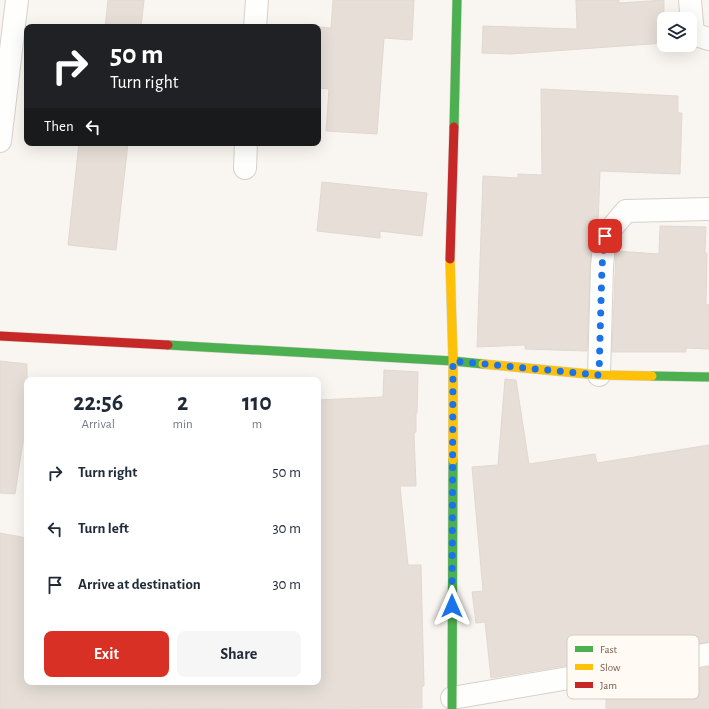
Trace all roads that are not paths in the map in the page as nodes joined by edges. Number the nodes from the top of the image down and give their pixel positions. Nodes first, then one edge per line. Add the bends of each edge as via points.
1 (17, 0) edge
2 (257, 0) edge
3 (457, 0) edge
4 (690, 0) edge
5 (255, 24) edge
6 (709, 39) edge
7 (0, 141) edge
8 (246, 146) edge
9 (245, 168) dead end
10 (709, 209) edge
11 (0, 336) edge
12 (453, 361) junction
13 (599, 375) junction
14 (709, 377) edge
15 (709, 654) edge
16 (699, 656) edge
17 (567, 682) edge
18 (452, 704) edge

1 - 7 street
2 - 5 street
3 - 12 street via 450,256
4 - 6 street via 693,34
8 - 9 street
10 - 13 street via 626,211 605,236
11 - 12 street
12 - 13 street
12 - 18 street
13 - 14 street
15 - 16 street
17 - 18 street

